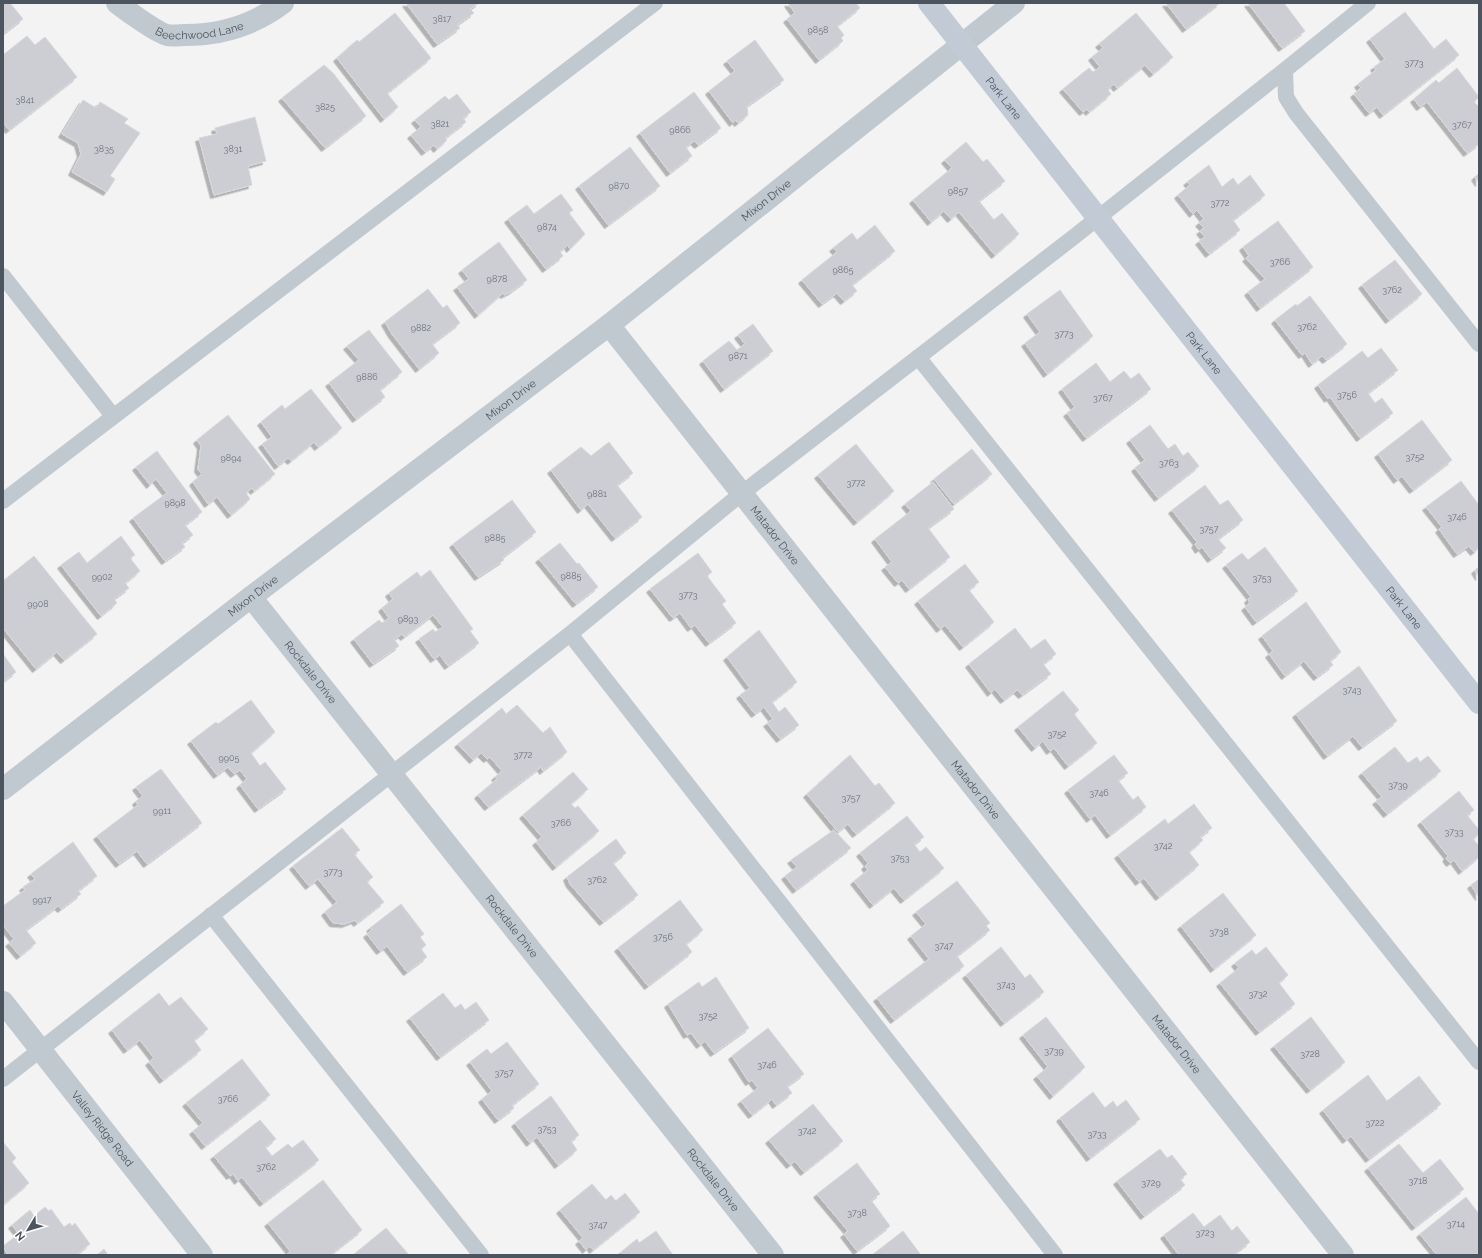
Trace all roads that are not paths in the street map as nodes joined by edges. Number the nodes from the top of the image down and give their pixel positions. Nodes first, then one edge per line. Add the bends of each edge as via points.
1 (117, 3) edge
2 (283, 3) edge
3 (655, 3) edge
4 (929, 3) edge
5 (1014, 3) edge
6 (1368, 3) edge
7 (962, 44) junction
8 (1286, 70) junction
9 (1098, 218) junction
10 (3, 276) edge
11 (609, 324) junction
12 (1479, 344) edge
13 (918, 357) junction
14 (113, 416) junction
15 (742, 494) junction
16 (3, 502) edge
17 (252, 597) junction
18 (570, 634) junction
19 (1479, 703) edge
20 (391, 773) junction
21 (3, 789) edge
22 (211, 915) junction
23 (3, 1002) edge
24 (41, 1050) junction
25 (1479, 1062) edge
26 (3, 1079) edge
27 (202, 1255) edge
28 (482, 1255) edge
29 (773, 1255) edge
30 (1055, 1255) edge
31 (1344, 1255) edge

1 - 2 street, Beechwood Lane via 166,35 204,35 239,28 269,14
3 - 14 lane
4 - 7 street, Park Lane
5 - 7 street, Mixon Drive
6 - 8 lane
7 - 9 street, Park Lane
7 - 11 street, Mixon Drive
8 - 9 lane
8 - 12 lane via 1286,97 1296,112
9 - 13 lane
9 - 19 street, Park Lane
10 - 14 lane
11 - 15 street, Matador Drive
11 - 17 street, Mixon Drive
13 - 15 lane
13 - 25 lane
14 - 16 lane
15 - 18 lane
15 - 31 street, Matador Drive
17 - 20 street, Rockdale Drive
17 - 21 street, Mixon Drive
18 - 20 lane
18 - 30 lane
20 - 22 lane
20 - 29 street, Rockdale Drive
22 - 24 lane
22 - 28 lane
23 - 24 street, Valley Ridge Road
24 - 26 lane
24 - 27 street, Valley Ridge Road

